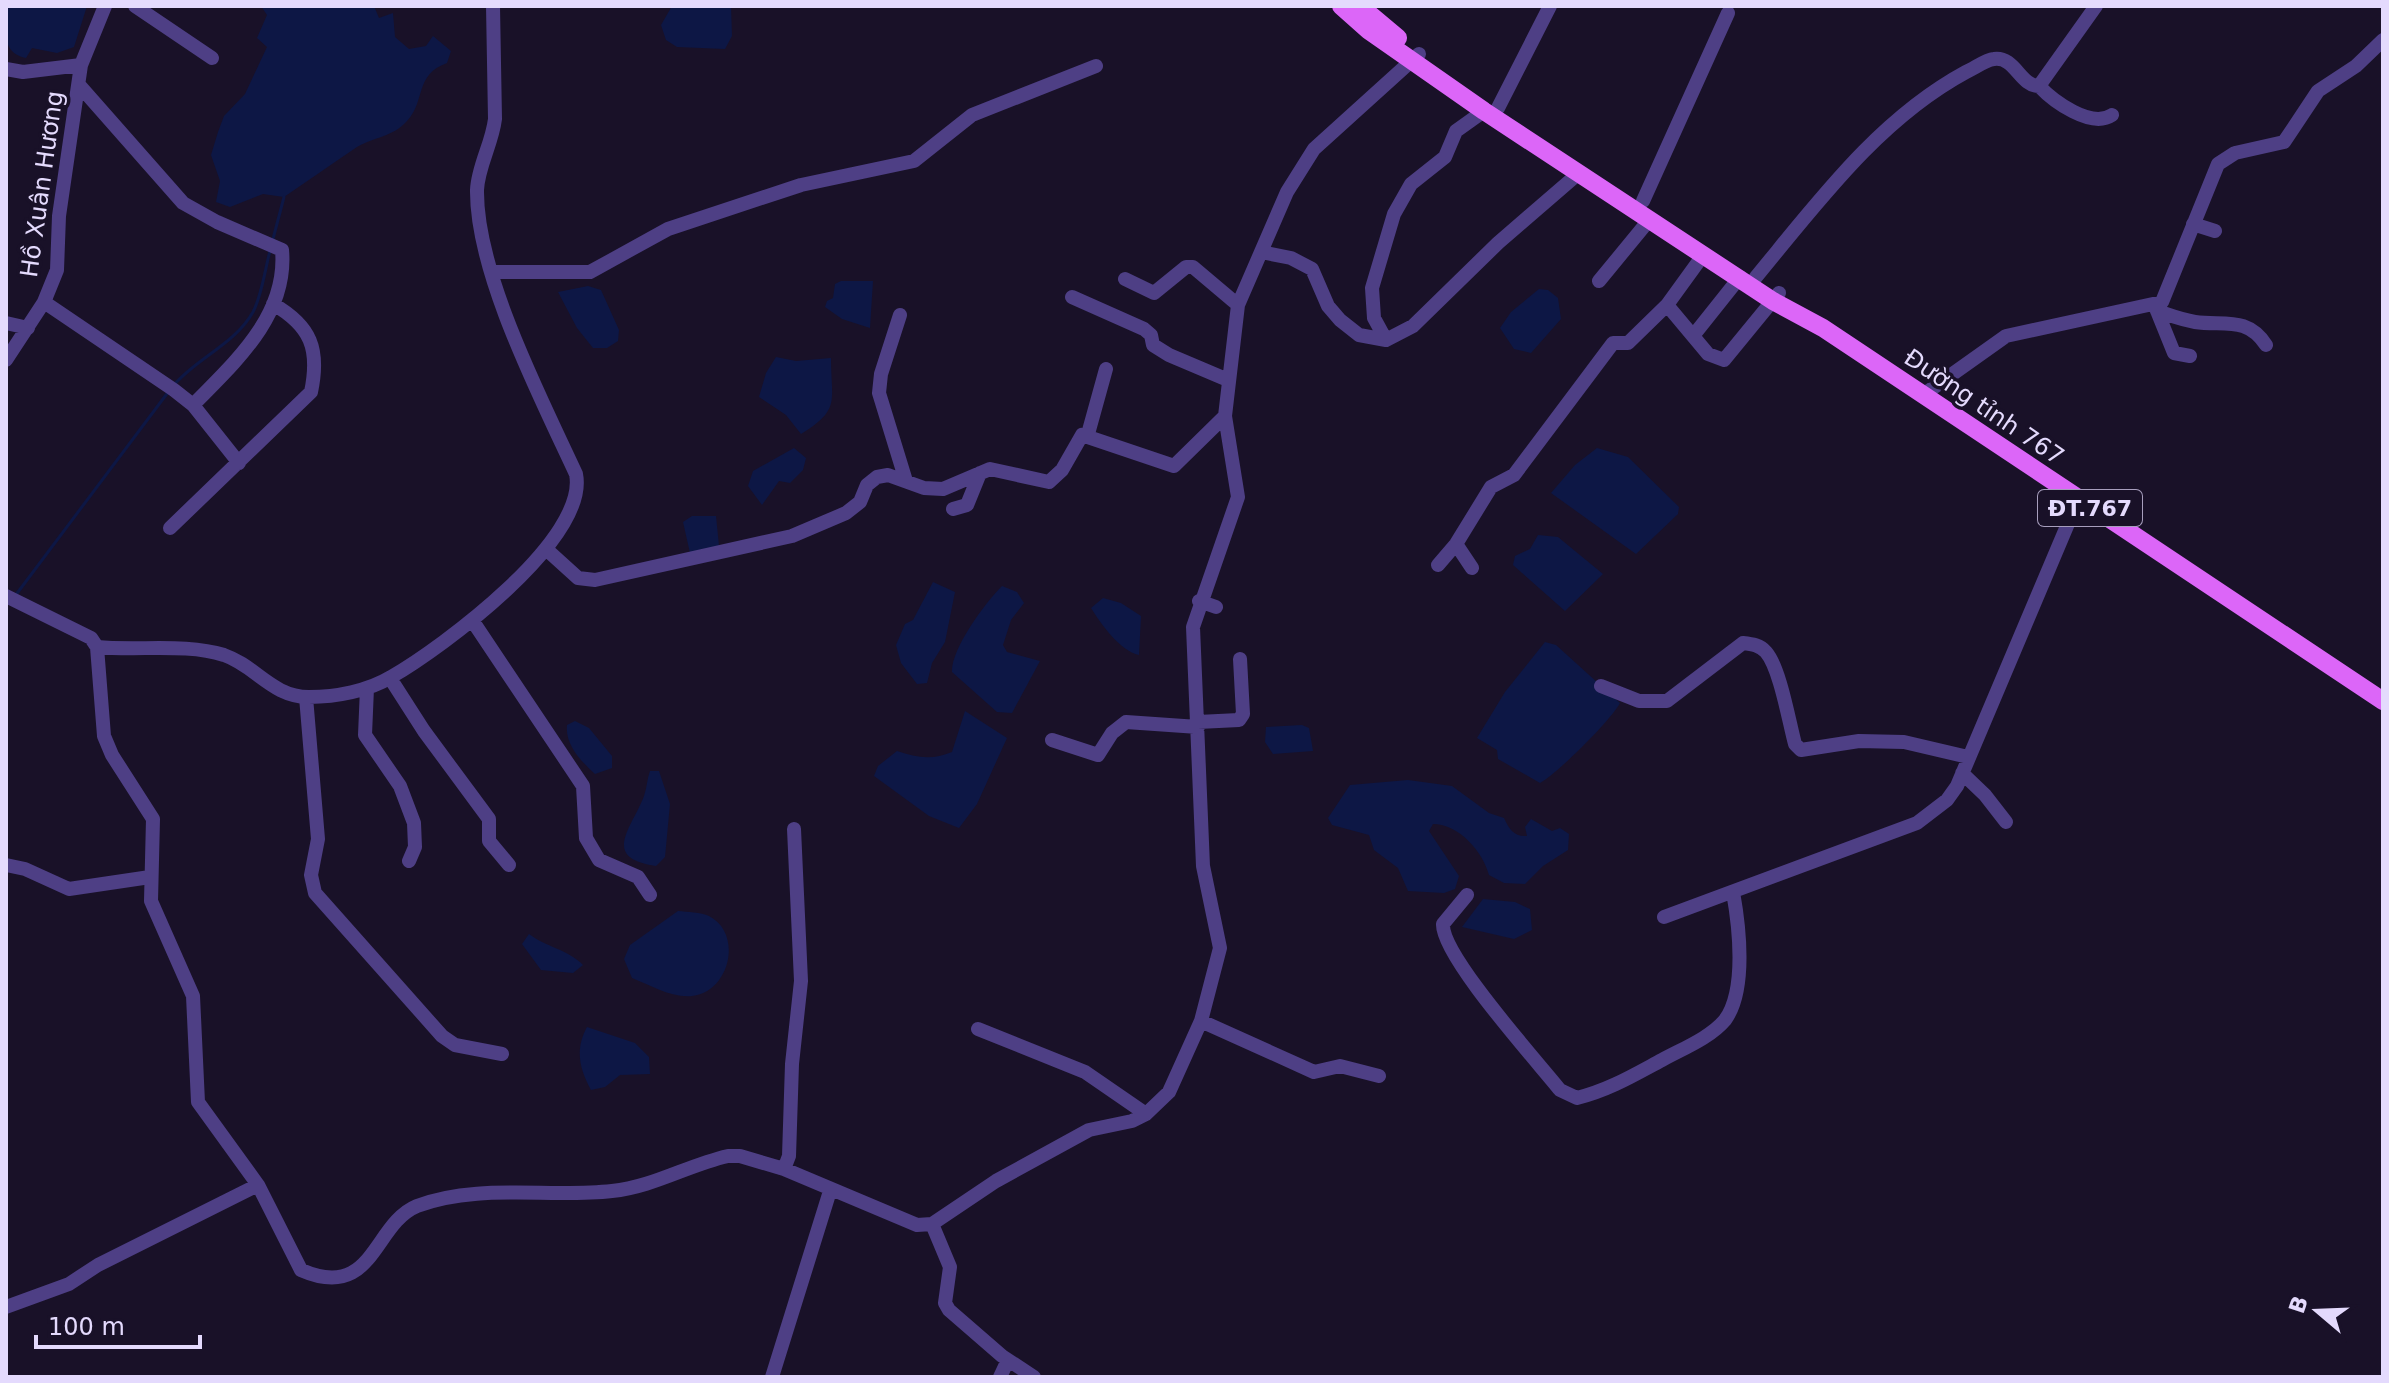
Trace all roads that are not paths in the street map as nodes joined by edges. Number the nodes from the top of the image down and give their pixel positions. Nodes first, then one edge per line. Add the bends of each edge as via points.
1 (105, 6) edge
2 (135, 6) edge
3 (493, 6) edge
4 (1341, 6) edge
5 (1360, 6) edge
6 (1550, 6) edge
7 (2096, 6) edge
8 (1728, 13) dead end
9 (2383, 40) edge
10 (1416, 57) junction
11 (212, 58) dead end
12 (81, 65) junction
13 (1096, 66) dead end
14 (6, 69) edge
15 (79, 85) junction
16 (2039, 86) junction
17 (1491, 109) junction
18 (2112, 115) dead end
19 (1579, 173) junction
20 (1647, 210) junction
21 (2193, 224) junction
22 (2215, 231) dead end
23 (1261, 252) junction
24 (1704, 254) junction
25 (493, 272) junction
26 (1748, 277) junction
27 (1125, 279) dead end
28 (1599, 281) dead end
29 (1072, 297) dead end
30 (1776, 297) junction
31 (44, 302) junction
32 (273, 304) junction
33 (1238, 305) junction
34 (1667, 305) junction
35 (2156, 308) junction
36 (900, 315) dead end
37 (6, 323) edge
38 (28, 328) junction
39 (1693, 336) junction
40 (1386, 340) junction
41 (2266, 345) dead end
42 (2190, 356) dead end
43 (6, 360) edge
44 (1106, 369) dead end
45 (1228, 380) junction
46 (1923, 395) junction
47 (193, 405) junction
48 (1225, 416) junction
49 (1088, 434) junction
50 (239, 463) junction
51 (980, 473) junction
52 (906, 481) junction
53 (2078, 500) junction
54 (953, 509) dead end
55 (170, 528) dead end
56 (1456, 544) junction
57 (546, 549) junction
58 (1438, 565) dead end
59 (1472, 568) dead end
60 (9, 598) edge
61 (1199, 601) junction
62 (1216, 607) dead end
63 (472, 620) junction
64 (97, 647) junction
65 (1240, 659) dead end
66 (390, 678) junction
67 (1601, 686) dead end
68 (367, 688) junction
69 (2381, 696) edge
70 (306, 697) junction
71 (1198, 725) junction
72 (1052, 740) dead end
73 (1968, 757) junction
74 (1962, 773) junction
75 (2006, 822) dead end
76 (794, 829) dead end
77 (409, 861) dead end
78 (6, 865) edge
79 (509, 865) dead end
80 (150, 877) junction
81 (1733, 892) junction
82 (650, 895) dead end
83 (1467, 895) dead end
84 (1664, 917) dead end
85 (1201, 1021) junction
86 (978, 1029) dead end
87 (502, 1054) dead end
88 (1379, 1076) dead end
89 (1146, 1114) junction
90 (784, 1169) junction
91 (258, 1185) junction
92 (830, 1191) junction
93 (932, 1224) junction
94 (6, 1307) edge
95 (1008, 1360) junction
96 (772, 1377) edge
97 (1000, 1377) edge
98 (1034, 1377) edge

1 - 12 street, Hồ Xuân Hương
2 - 11 street
3 - 25 street via 495,119 477,188 479,221
4 - 10 main road, Đường tỉnh 767 / ĐT.767 via 1368,30
5 - 10 main road, Đường tỉnh 767 / ĐT.767
6 - 17 street
7 - 16 street
8 - 20 street
9 - 21 street via 2318,91 2284,142 2235,153 2218,164
10 - 17 main road, Đường tỉnh 767 / ĐT.767
10 - 23 street via 1314,149 1287,192
12 - 14 street
12 - 15 street, Hồ Xuân Hương
13 - 25 street via 972,115 914,161 801,185 668,229 590,272
15 - 31 street, Hồ Xuân Hương via 59,216 57,270
15 - 32 street via 183,203 271,243 283,255
16 - 18 street via 2083,114 2099,119
16 - 26 street via 2030,85 2007,61 1997,59 1947,82 1884,131
17 - 19 main road, Đường tỉnh 767 / ĐT.767
17 - 20 main road, Đường tỉnh 767 / ĐT.767
17 - 40 street via 1456,131 1445,157 1411,184 1394,214 1372,288 1374,318
19 - 20 main road, Đường tỉnh 767 / ĐT.767
19 - 40 street via 1413,326
20 - 24 main road, Đường tỉnh 767 / ĐT.767
20 - 26 main road, Đường tỉnh 767 / ĐT.767
20 - 28 street
21 - 22 street
21 - 35 street via 2166,298
23 - 33 street
23 - 40 street via 1312,269 1340,320 1359,335
24 - 26 main road, Đường tỉnh 767 / ĐT.767
24 - 34 street
25 - 57 street via 520,353 576,474 574,506
26 - 30 main road, Đường tỉnh 767 / ĐT.767
26 - 39 street
27 - 33 street via 1154,293 1193,267
29 - 45 street via 1144,329 1153,345 1169,355
30 - 39 street via 1724,360 1708,354
30 - 46 main road, Đường tỉnh 767 / ĐT.767
31 - 38 street, Hồ Xuân Hương
31 - 47 street
32 - 47 street via 250,346
32 - 50 street via 305,329 315,359 311,392
33 - 45 street
34 - 39 street
34 - 56 street via 1628,343 1613,343 1514,475 1491,487
35 - 41 street via 2198,323 2243,324
35 - 42 street via 2174,353
35 - 46 street via 2006,336
36 - 52 street via 879,393
37 - 38 street
38 - 43 street, Hồ Xuân Hương
44 - 49 street
45 - 48 street
46 - 53 main road, Đường tỉnh 767 / ĐT.767
47 - 50 street
48 - 49 street via 1174,466
48 - 61 street via 1238,497
49 - 51 street via 1078,439 1062,470 1049,482 1003,470
50 - 55 street
51 - 52 street via 943,489
51 - 54 street via 967,505
52 - 57 street via 877,477 846,513 792,536 595,580 578,578
53 - 69 main road, Đường tỉnh 767 / ĐT.767
53 - 73 street
56 - 58 street
56 - 59 street
57 - 63 street
60 - 64 street via 91,638
61 - 62 street
61 - 71 street via 1193,649
63 - 66 street
63 - 82 street via 583,786 586,838 599,860 638,877
64 - 70 street via 208,650 241,662 274,689
64 - 80 street via 104,736 153,819
65 - 71 street via 1239,720
66 - 68 street
66 - 79 street via 489,819 489,841
67 - 73 street via 1639,701 1667,701 1743,643 1754,644 1773,663 1801,750 1859,741 1904,742
68 - 70 street
68 - 77 street via 365,735 400,786 414,823 415,847
70 - 87 street via 318,839 311,875 315,893 442,1036 455,1045
71 - 72 street via 1126,722 1098,755
71 - 85 street via 1203,866 1220,948
73 - 74 street
74 - 75 street
74 - 81 street via 1947,800 1917,823
76 - 90 street via 801,981
78 - 80 street via 69,889
80 - 91 street via 153,910 193,996 198,1102
81 - 83 street via 1741,941 1725,1019 1703,1037 1607,1090 1577,1098 1564,1094 1551,1079 1479,989 1444,935 1443,924
81 - 84 street
85 - 88 street via 1314,1072 1340,1066
85 - 89 street via 1169,1092
86 - 89 street via 1085,1072
89 - 93 street via 1089,1130 996,1181
90 - 91 street via 728,1156 624,1190 489,1194 427,1203 404,1215 367,1262 352,1272 327,1277 301,1270
90 - 92 street
91 - 94 street via 69,1284
92 - 93 street via 917,1225
92 - 96 street
93 - 95 street via 950,1267 945,1303
95 - 97 street
95 - 98 street

